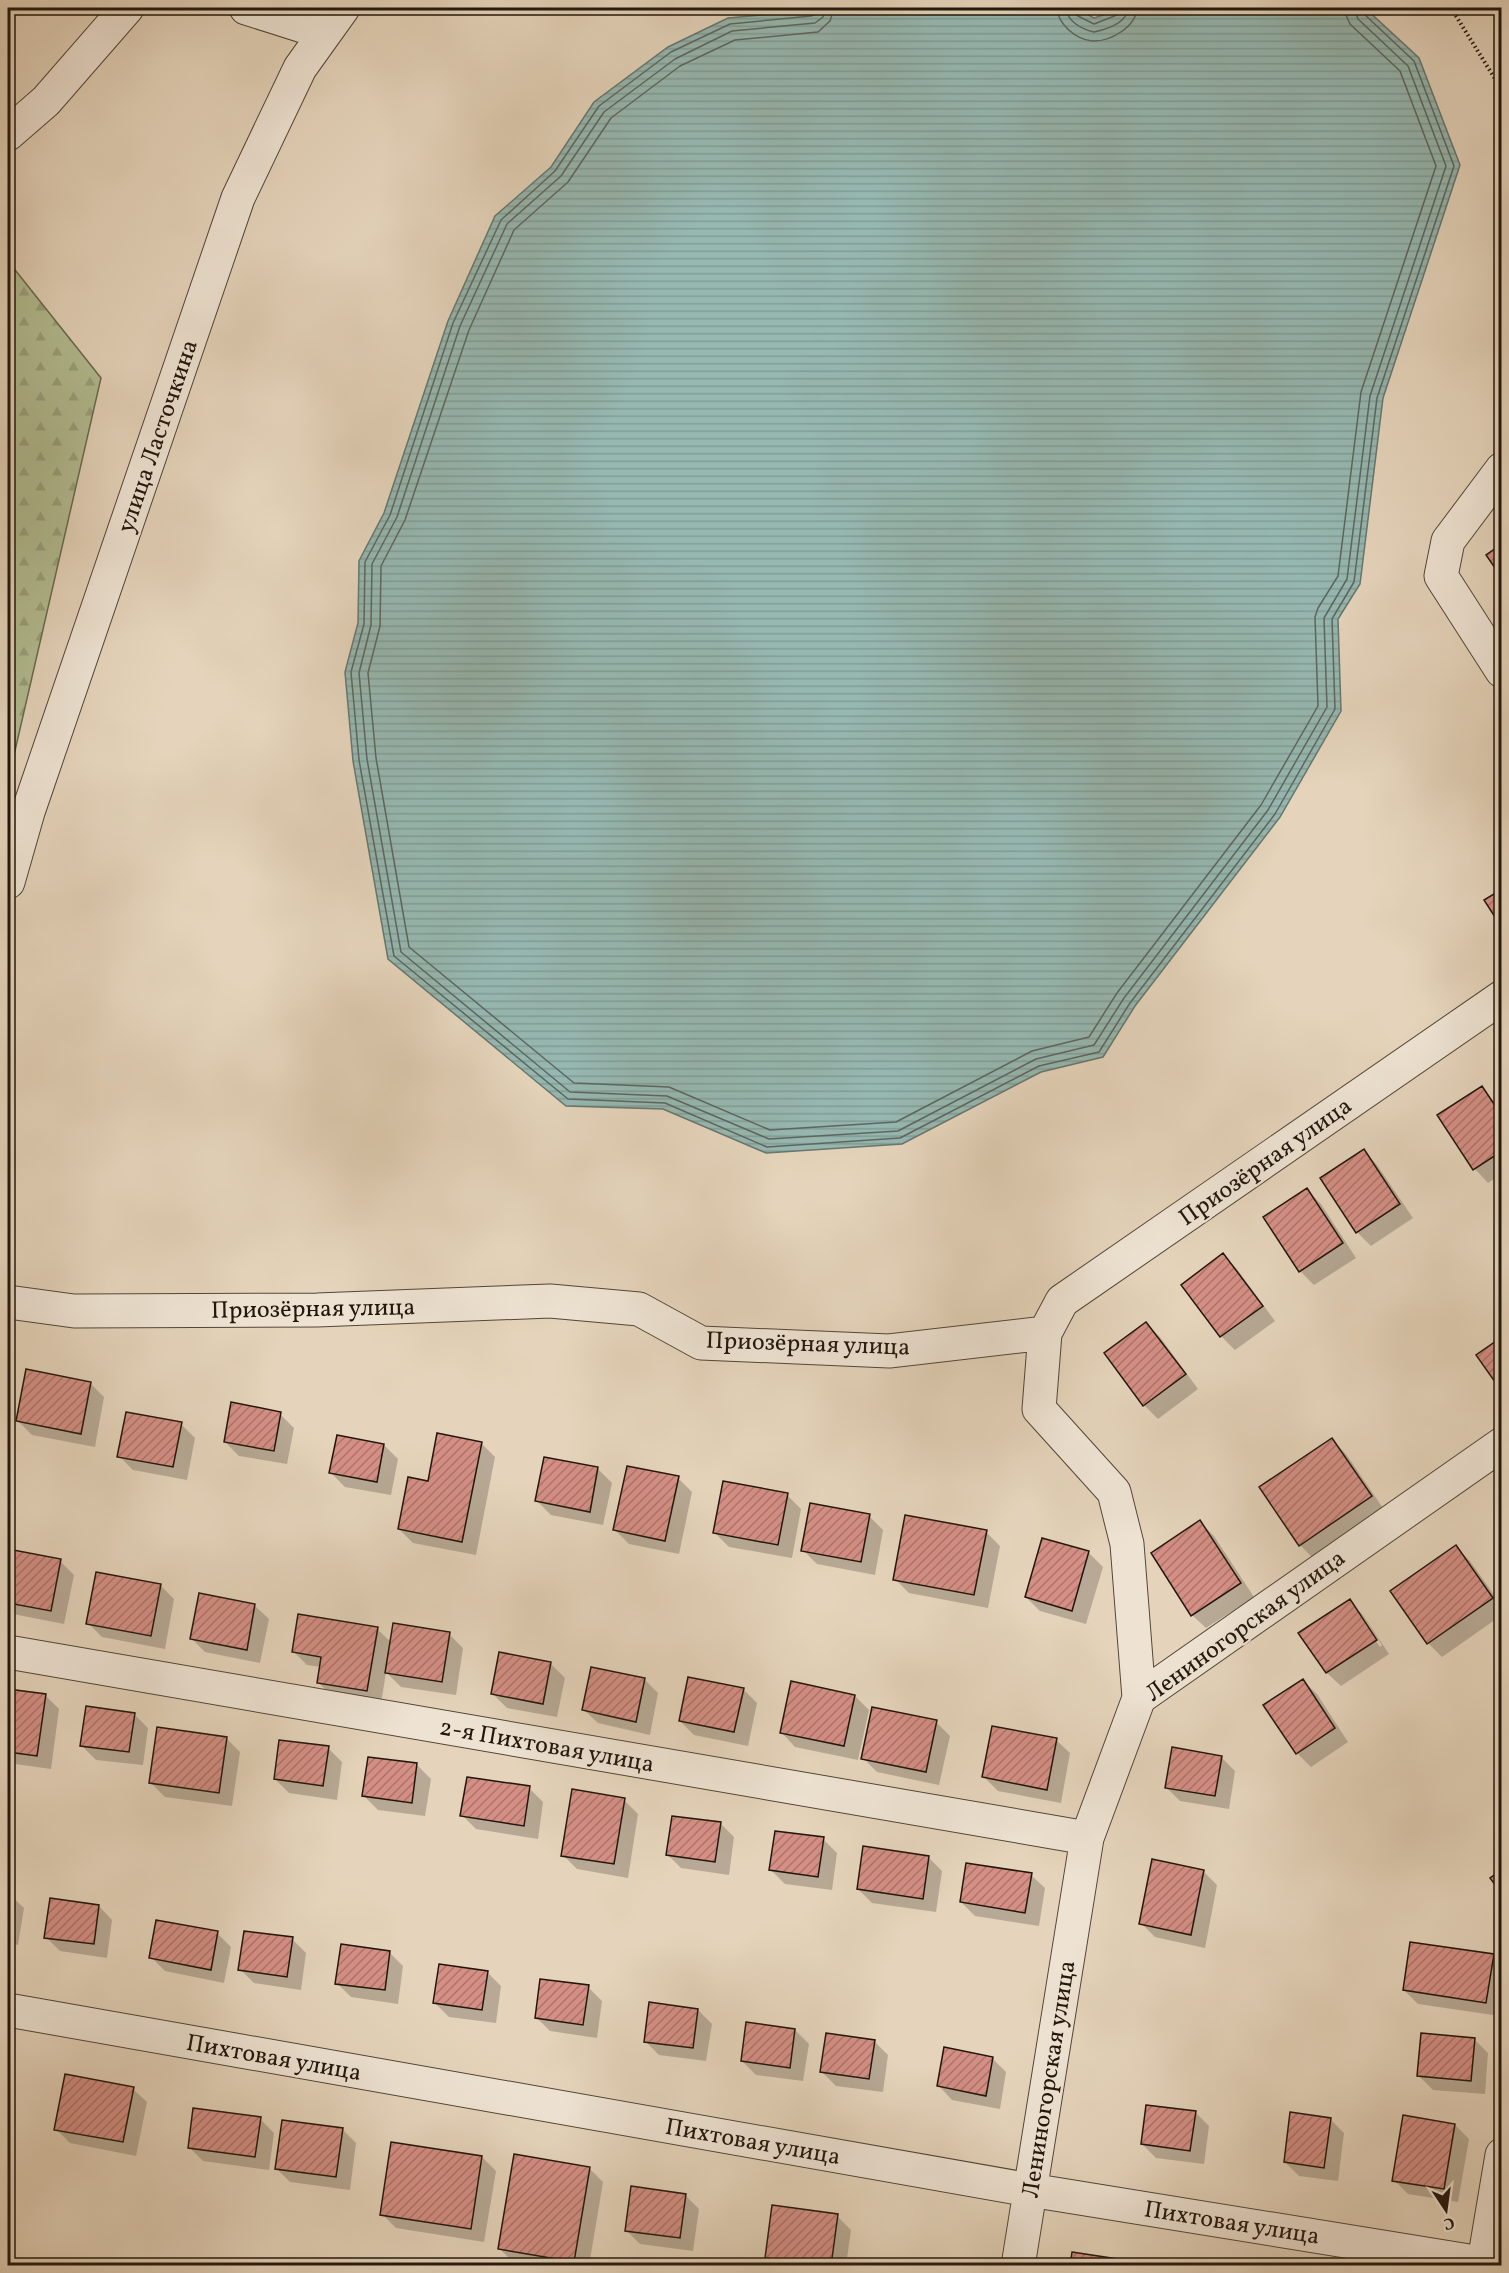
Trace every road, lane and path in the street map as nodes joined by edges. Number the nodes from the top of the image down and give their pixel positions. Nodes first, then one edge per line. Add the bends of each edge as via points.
1 (127, 8) edge
2 (246, 8) edge
3 (1451, 8) edge
4 (334, 20) edge
5 (1502, 90) edge
6 (8, 134) edge
7 (1502, 469) edge
8 (1502, 671) edge
9 (8, 882) edge
10 (1502, 997) edge
11 (8, 1302) edge
12 (1045, 1334) junction
13 (1502, 1444) edge
14 (8, 1652) edge
15 (1139, 1698) junction
16 (1087, 1838) junction
17 (8, 2010) edge
18 (1502, 2155) edge
19 (1030, 2190) junction
20 (1492, 2264) edge
21 (1018, 2265) edge

1 - 6 street via 46,101
2 - 4 street
3 - 5 path
4 - 9 street, улица Ласточкина via 300,68 238,198 28,812
7 - 8 street via 1448,541 1441,576
10 - 12 street, Приозёрная улица via 1062,1301
11 - 12 street, Приозёрная улица via 74,1311 316,1310 550,1300 639,1309 700,1343 890,1351
12 - 15 street via 1039,1408 1114,1492 1127,1544
13 - 15 street, Лениногорская улица
14 - 16 street, 2-я Пихтовая улица
15 - 16 street, Лениногорская улица
16 - 19 street, Лениногорская улица
17 - 19 street, Пихтовая улица
18 - 20 street
19 - 20 street, Пихтовая улица
19 - 21 street, Лениногорская улица

